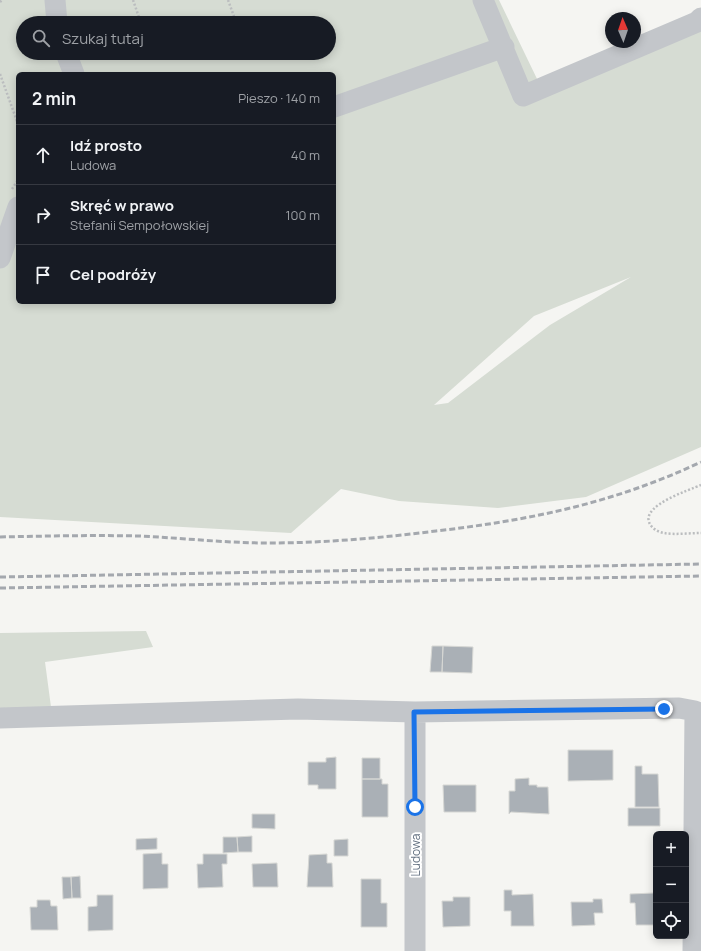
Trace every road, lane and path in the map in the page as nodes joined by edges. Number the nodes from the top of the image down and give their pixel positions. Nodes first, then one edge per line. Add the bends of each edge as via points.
1 (55, 0) edge
2 (133, 0) edge
3 (228, 0) edge
4 (483, 0) edge
5 (56, 16) edge
6 (139, 16) edge
7 (234, 16) edge
8 (701, 18) edge
9 (504, 48) junction
10 (69, 60) edge
11 (73, 72) edge
12 (0, 74) edge
13 (336, 106) edge
14 (16, 118) edge
15 (16, 213) edge
16 (0, 258) edge
17 (701, 485) edge
18 (701, 533) edge
19 (414, 712) junction
20 (0, 718) edge
21 (415, 951) edge
22 (693, 951) edge

1 - 5 street
2 - 6 path
3 - 7 path
4 - 9 street
8 - 9 street via 697,22 523,96
9 - 13 street
10 - 11 street
12 - 14 path
15 - 16 street
17 - 18 path via 667,499 648,516 653,529 663,533
19 - 20 street via 298,709
19 - 21 street, Ludowa
19 - 22 street via 679,708 696,711

